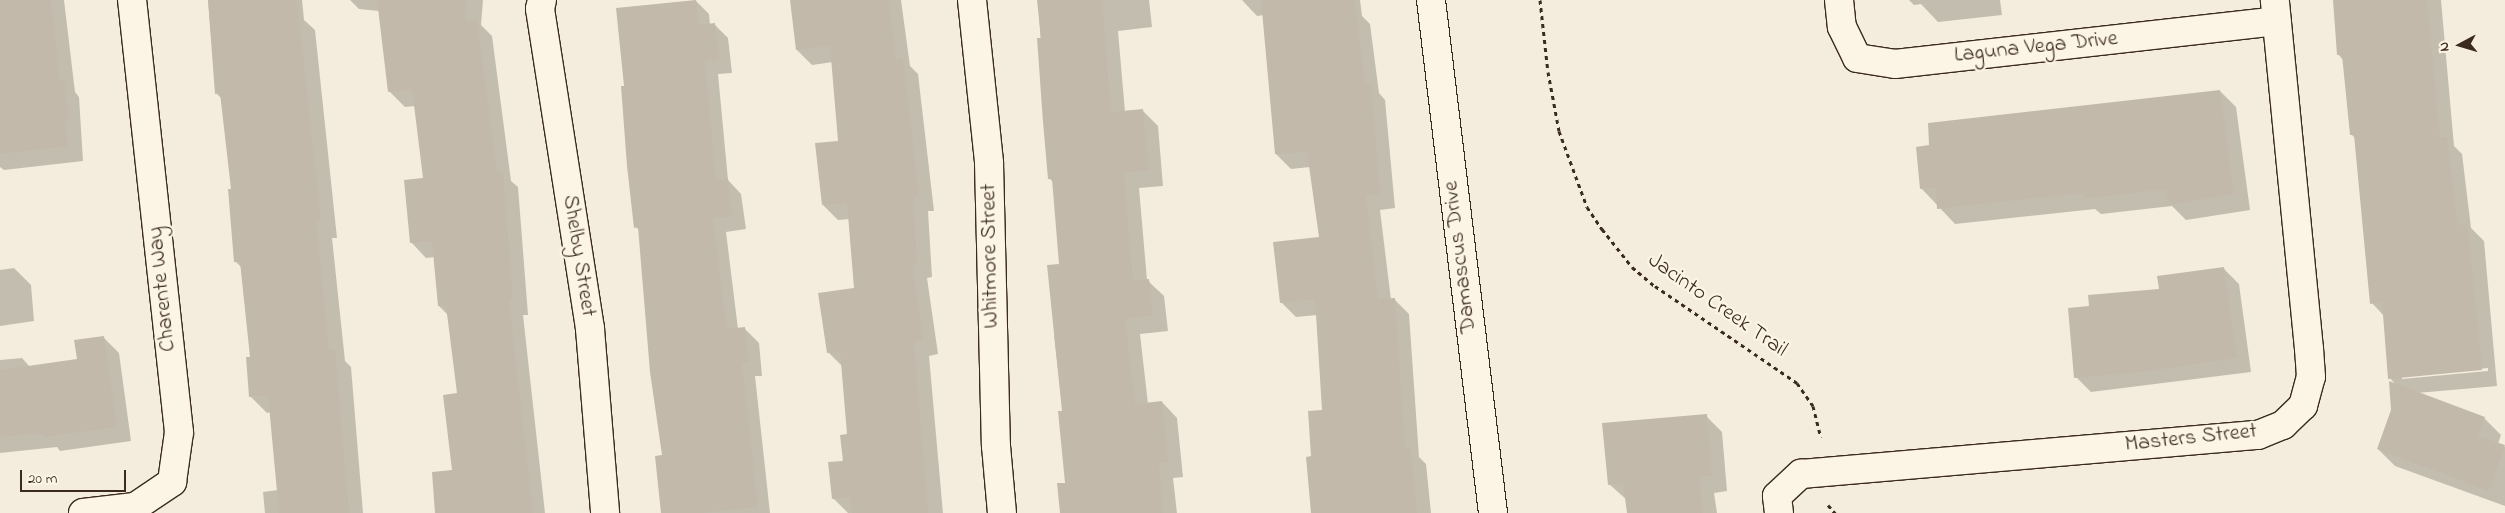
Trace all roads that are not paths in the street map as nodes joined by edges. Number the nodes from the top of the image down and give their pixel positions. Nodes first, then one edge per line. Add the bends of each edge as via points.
1 (132, 0) edge
2 (542, 0) edge
3 (972, 0) edge
4 (1431, 0) edge
5 (1839, 0) edge
6 (2276, 11) edge
7 (83, 513) edge
8 (605, 513) edge
9 (1002, 513) edge
10 (1493, 513) edge
11 (1779, 513) edge

1 - 7 street, Charente Way via 179,432 172,482 135,507
2 - 8 street, Shelby Street via 540,9 590,329
3 - 9 street, Whitmore Street via 988,164 996,446
4 - 10 street, Damascus Drive
5 - 6 street, Laguna Vega Drive via 1842,27 1857,58 1895,64
6 - 11 street, Masters Street via 2311,377 2303,406 2283,425 2258,435 1801,474 1777,496

